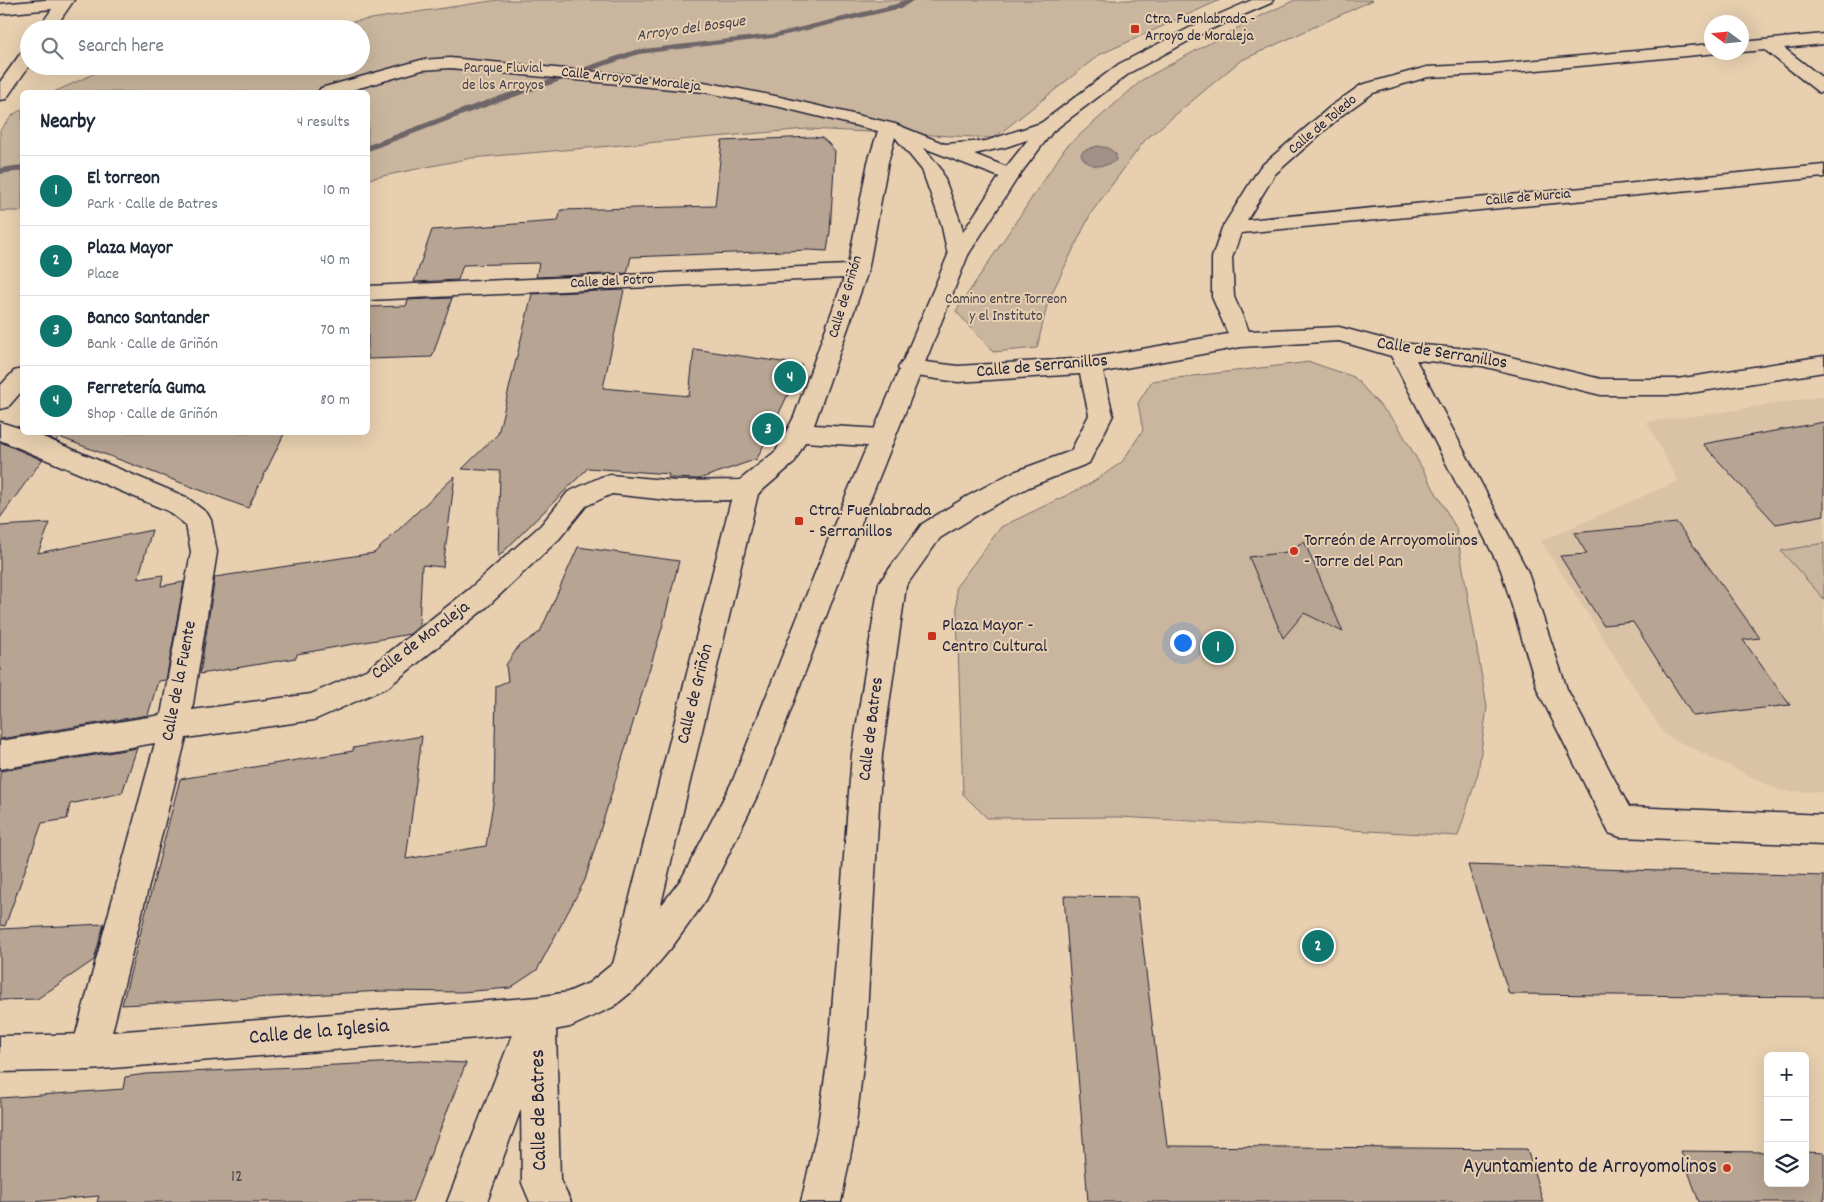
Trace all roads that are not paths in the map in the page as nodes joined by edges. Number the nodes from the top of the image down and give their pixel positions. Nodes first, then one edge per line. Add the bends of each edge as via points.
1 (1265, 0) edge
2 (65, 2) edge
3 (0, 9) edge
4 (52, 20) edge
5 (1824, 39) edge
6 (1768, 44) junction
7 (1749, 46) edge
8 (1704, 50) edge
9 (20, 70) edge
10 (1824, 88) edge
11 (334, 90) edge
12 (8, 92) edge
13 (1047, 126) junction
14 (896, 131) junction
15 (1824, 171) edge
16 (948, 173) junction
17 (1006, 181) junction
18 (1232, 228) junction
19 (958, 255) junction
20 (857, 271) junction
21 (370, 293) edge
22 (1241, 339) junction
23 (1399, 351) junction
24 (1824, 364) edge
25 (1090, 366) junction
26 (910, 368) junction
27 (20, 379) edge
28 (0, 400) edge
29 (0, 431) edge
30 (798, 433) junction
31 (882, 438) junction
32 (746, 490) junction
33 (174, 726) junction
34 (0, 756) edge
35 (1824, 830) edge
36 (628, 973) junction
37 (538, 1015) junction
38 (89, 1052) junction
39 (0, 1054) edge
40 (467, 1202) edge
41 (551, 1202) edge
42 (821, 1202) edge

1 - 13 street via 1203,27 1125,68
2 - 3 street
2 - 4 street
5 - 6 street
6 - 7 street
6 - 10 street
8 - 18 street, Calle de Toledo via 1427,72 1367,89 1336,111 1268,171
9 - 12 street
11 - 14 street, Calle Arroyo de Moraleja via 421,65 450,63 704,87
13 - 14 street via 982,147 954,149
13 - 17 street, Calle de la Iglesia
14 - 16 street
14 - 17 street
14 - 20 street, Calle de Griñón via 878,162
15 - 18 street, Calle de Murcia
16 - 17 street
16 - 19 street via 951,223
17 - 19 street, Calle de la Iglesia
18 - 22 street, Calle de Toledo via 1222,258 1222,297
19 - 26 street, Calle de la Iglesia
20 - 21 street, Calle del Potro
20 - 30 street, Calle de Griñón
22 - 23 street, Calle de Serranillos via 1339,334
22 - 25 street, Calle de Serranillos
23 - 24 street, Calle de Serranillos via 1482,358 1601,387 1628,388 1677,387
23 - 35 street via 1514,570 1553,691 1620,822
25 - 26 street, Calle de Serranillos via 958,374
25 - 42 street, Calle de Batres via 1101,415 1080,457 1020,480 931,531 893,583 867,754 847,1049 836,1132
26 - 31 street, Calle de la Iglesia
27 - 28 street
29 - 33 street, Calle de la Fuente via 177,504 198,520 204,552
30 - 31 street
30 - 32 street, Calle de Griñón via 785,457
31 - 36 street, Calle de la Iglesia via 734,812 694,889
32 - 33 street, Calle de Moraleja via 676,491 610,484 577,499 550,532 478,598 378,678 314,708
32 - 36 street, Calle de Griñón
33 - 34 street, Calle de Moraleja
33 - 38 street, Calle de la Fuente
36 - 37 street, Calle de la Iglesia via 601,996 570,1009
37 - 38 street, Calle de la Iglesia
37 - 40 street
37 - 41 street, Calle de Batres via 541,1183
38 - 39 street, Calle de la Iglesia

